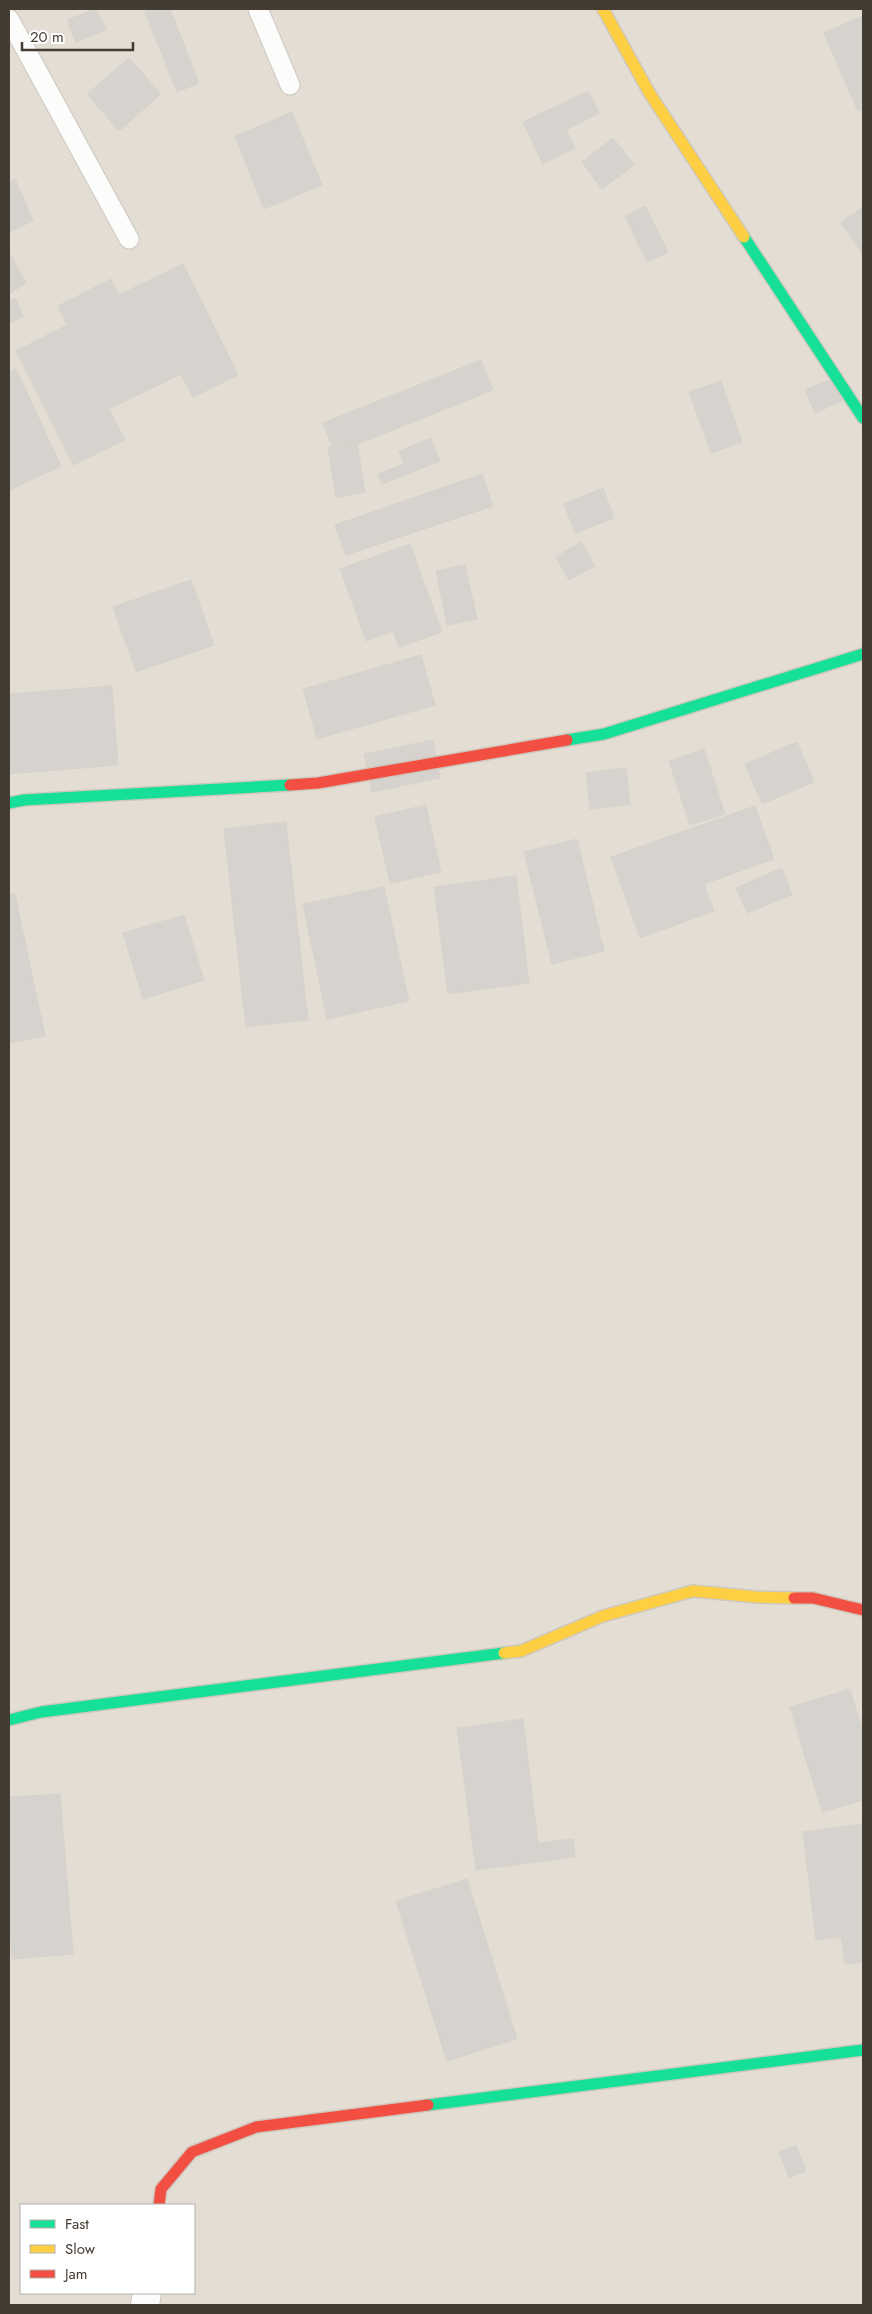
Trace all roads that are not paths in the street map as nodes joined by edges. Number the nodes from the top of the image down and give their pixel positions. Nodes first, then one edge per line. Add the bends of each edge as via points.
1 (258, 9) edge
2 (603, 9) edge
3 (9, 20) edge
4 (290, 85) dead end
5 (129, 239) dead end
6 (863, 417) edge
7 (863, 654) edge
8 (9, 803) edge
9 (863, 1610) edge
10 (9, 1720) edge
11 (863, 2050) edge
12 (159, 2204) edge

1 - 4 lane
2 - 6 street via 650,94
3 - 5 lane
7 - 8 street via 594,736 318,783
9 - 10 street via 814,1598 693,1591 603,1616 522,1651 41,1712
11 - 12 street via 256,2127 192,2152 161,2189

